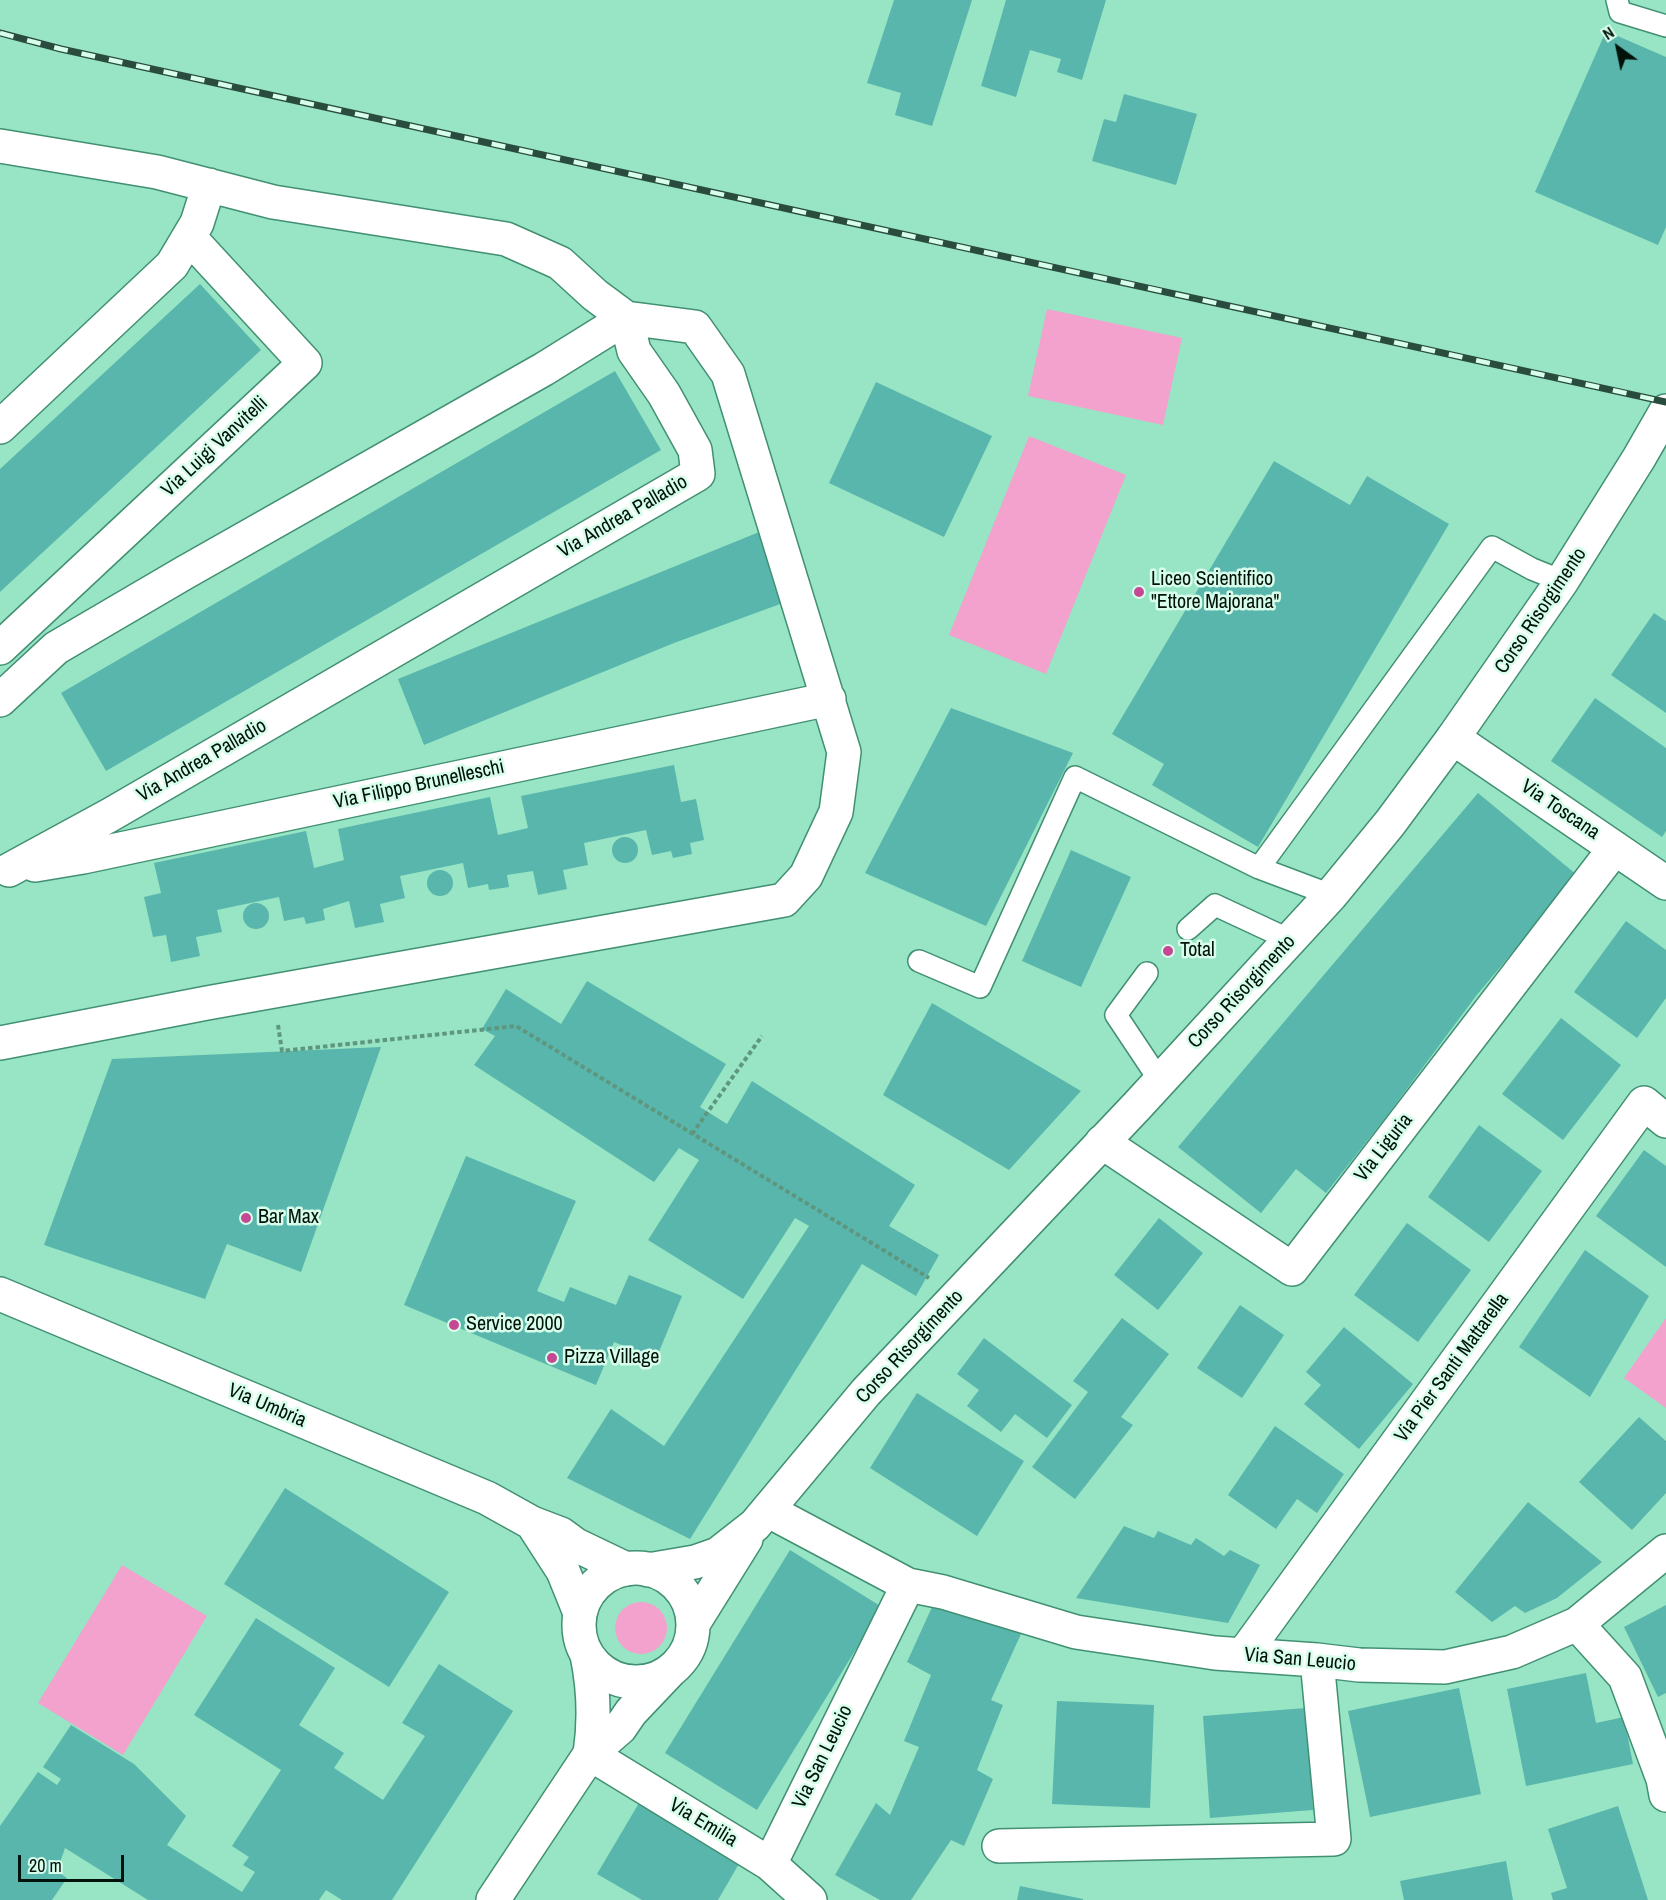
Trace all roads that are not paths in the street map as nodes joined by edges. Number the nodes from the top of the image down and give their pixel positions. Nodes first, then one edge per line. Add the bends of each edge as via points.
1 (1617, 0) edge
2 (1666, 26) edge
3 (0, 146) edge
4 (209, 185) junction
5 (189, 237) junction
6 (626, 318) junction
7 (1666, 411) edge
8 (0, 427) edge
9 (1562, 581) junction
10 (0, 648) edge
11 (828, 699) junction
12 (0, 700) edge
13 (1453, 738) junction
14 (1616, 848) junction
15 (1259, 868) junction
16 (4, 871) edge
17 (1666, 883) edge
18 (1331, 895) junction
19 (1188, 929) dead end
20 (1290, 940) junction
21 (919, 961) dead end
22 (1147, 973) dead end
23 (0, 1043) edge
24 (1160, 1081) junction
25 (1666, 1120) edge
26 (1102, 1142) junction
27 (0, 1294) edge
28 (762, 1518) junction
29 (532, 1523) junction
30 (1666, 1551) edge
31 (637, 1570) junction
32 (908, 1585) junction
33 (580, 1613) junction
34 (693, 1624) junction
35 (1577, 1624) junction
36 (587, 1655) junction
37 (1243, 1655) junction
38 (1317, 1660) junction
39 (670, 1671) junction
40 (590, 1754) junction
41 (1666, 1795) edge
42 (999, 1845) dead end
43 (770, 1864) junction
44 (493, 1900) edge
45 (810, 1900) edge

1 - 2 lane via 1620,12
3 - 4 street via 157,172
4 - 5 street
4 - 6 street via 273,202 506,239 560,262
5 - 8 street via 172,265
5 - 10 street, Via Luigi Vanvitelli via 305,363
6 - 11 street via 695,327 728,374
6 - 12 street via 544,369 56,648
6 - 16 street, Via Andrea Palladio via 634,351 695,450 698,474 120,809
7 - 9 street, Corso Risorgimento
9 - 13 street, Corso Risorgimento
9 - 15 lane via 1492,547
11 - 16 street, Via Filippo Brunelleschi via 83,858
11 - 23 street via 844,752 836,812 806,876 784,900
13 - 14 street, Via Toscana
13 - 18 street, Corso Risorgimento
14 - 17 street, Via Toscana
14 - 26 street, Via Liguria via 1292,1269
15 - 18 lane
15 - 21 lane via 1076,777 980,987
18 - 20 street, Corso Risorgimento
19 - 20 lane via 1215,904
20 - 24 street, Corso Risorgimento
22 - 24 lane via 1116,1015
24 - 26 street, Corso Risorgimento
25 - 37 street, Via Pier Santi Mattarella via 1644,1103
26 - 28 street, Corso Risorgimento via 866,1392
27 - 29 street, Via Umbria via 487,1498
28 - 31 street, Corso Risorgimento via 718,1554 695,1562
28 - 32 street, Via San Leucio
28 - 34 street, Corso Risorgimento
29 - 31 street, Via Umbria
29 - 33 street, Via Umbria via 563,1571
30 - 35 street, Via San Leucio
31 - 33 street via 605,1577 596,1584
31 - 34 street via 666,1577 680,1589
32 - 37 street, Via San Leucio via 1076,1632
32 - 43 street, Via San Leucio
33 - 36 street via 579,1635
34 - 39 street via 687,1650
35 - 38 street, Via San Leucio via 1512,1652 1445,1667
35 - 41 street via 1625,1677
36 - 39 street via 600,1670 616,1679 634,1682
36 - 40 street via 593,1699
37 - 38 street, Via San Leucio
38 - 42 street via 1334,1839
39 - 40 street via 620,1728
40 - 43 street, Via Emilia
40 - 44 street
43 - 45 street, Via Emilia

